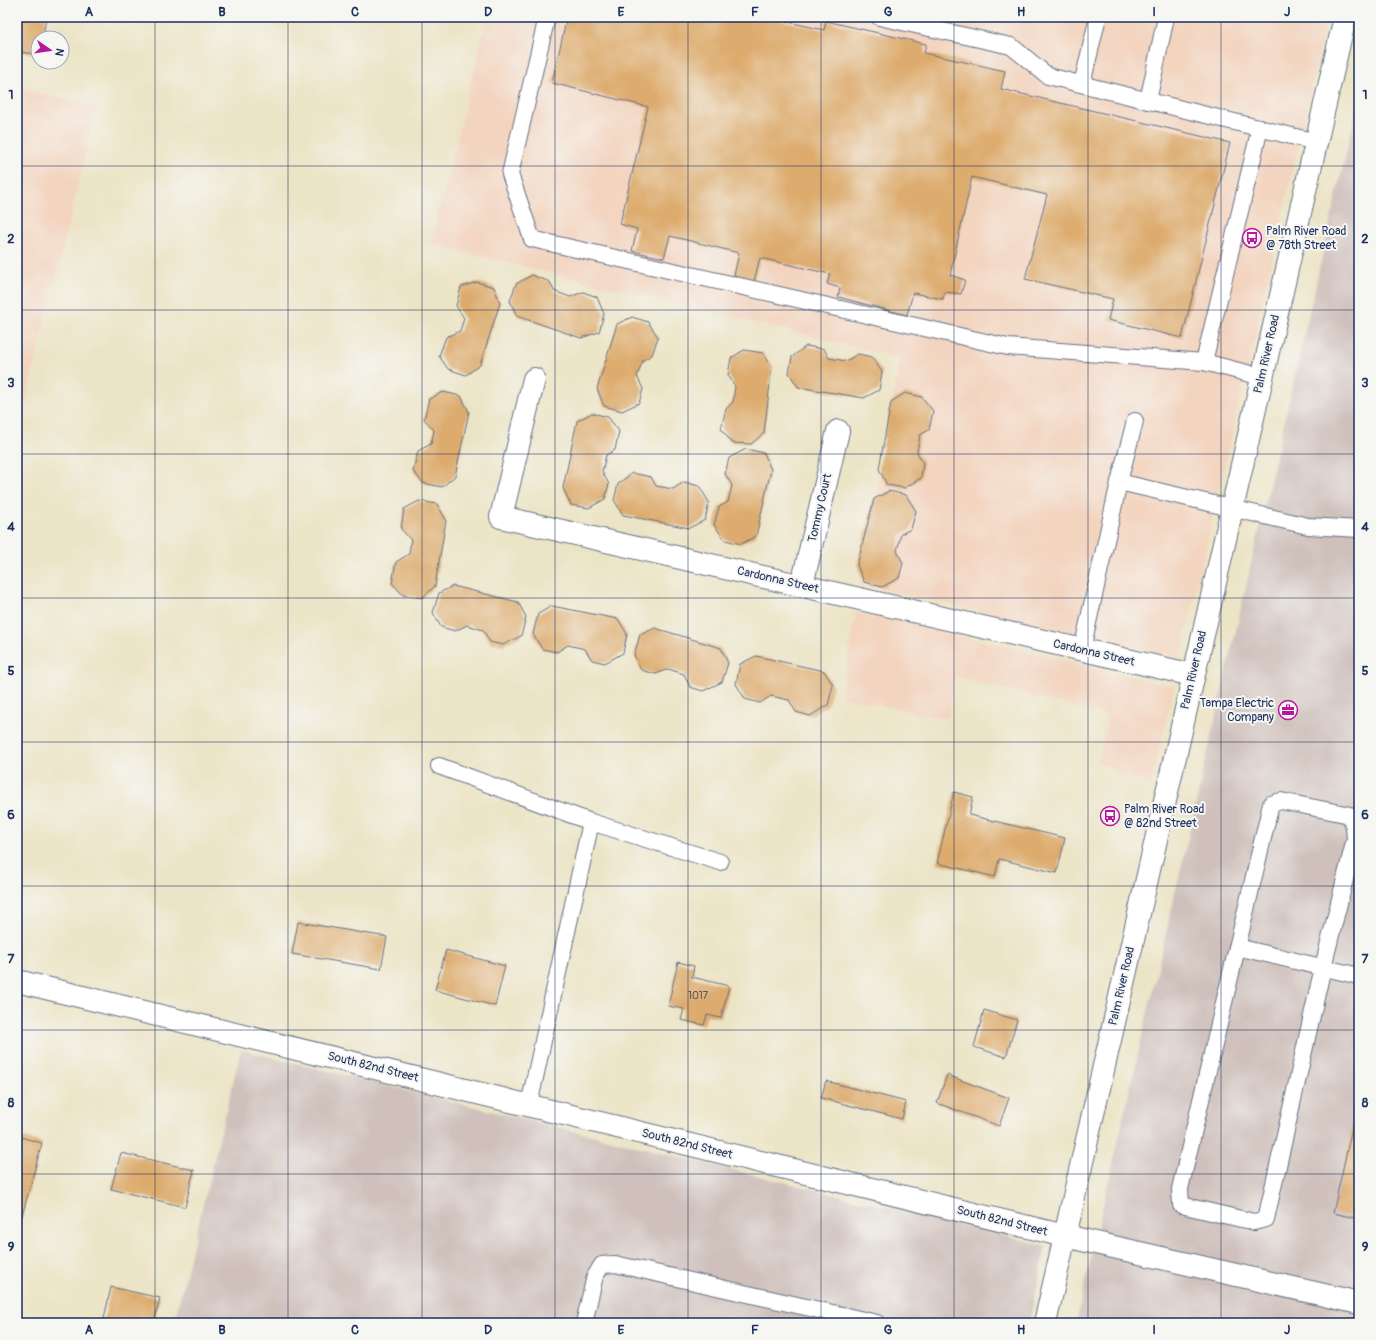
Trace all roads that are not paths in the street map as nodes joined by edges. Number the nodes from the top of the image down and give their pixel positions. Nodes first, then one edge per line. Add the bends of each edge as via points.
1 (547, 17) edge
2 (879, 17) edge
3 (1098, 17) edge
4 (1166, 17) edge
5 (1345, 17) edge
6 (1082, 84) junction
7 (1148, 101) junction
8 (1260, 128) junction
9 (1316, 142) junction
10 (1204, 362) junction
11 (1262, 377) junction
12 (534, 379) dead end
13 (1135, 421) dead end
14 (838, 431) dead end
15 (1118, 482) junction
16 (1231, 508) junction
17 (1359, 528) edge
18 (802, 585) junction
19 (1082, 650) junction
20 (1193, 676) junction
21 (439, 766) dead end
22 (591, 822) junction
23 (720, 862) dead end
24 (1237, 947) junction
25 (1323, 968) junction
26 (1359, 976) edge
27 (17, 981) edge
28 (529, 1105) junction
29 (1065, 1236) junction
30 (1359, 1303) edge
31 (584, 1323) edge
32 (877, 1323) edge
33 (1045, 1323) edge

1 - 10 lane via 510,174 532,239 1008,346
2 - 6 lane via 1011,46 1048,76
3 - 6 lane
4 - 7 lane
5 - 9 street, Palm River Road
6 - 7 lane
7 - 8 lane
8 - 9 lane
8 - 10 lane
9 - 11 street, Palm River Road
10 - 11 lane
11 - 16 street, Palm River Road
12 - 18 street, Cardonna Street via 501,517
13 - 15 lane
14 - 18 street, Tommy Court
15 - 16 lane
15 - 19 lane
16 - 17 lane via 1308,526
16 - 20 street, Palm River Road
18 - 19 street, Cardonna Street
19 - 20 street, Cardonna Street
20 - 29 street, Palm River Road
21 - 22 lane
22 - 23 lane
22 - 28 lane
24 - 25 lane
24 - 25 lane via 1271,804 1281,801 1350,815 1355,839
24 - 25 lane via 1180,1189 1181,1205 1254,1222 1266,1219
25 - 26 lane
27 - 28 street, South 82nd Street
28 - 29 street, South 82nd Street
29 - 30 street, South 82nd Street
29 - 33 street, Palm River Road
31 - 32 lane via 595,1276 602,1265 615,1264

